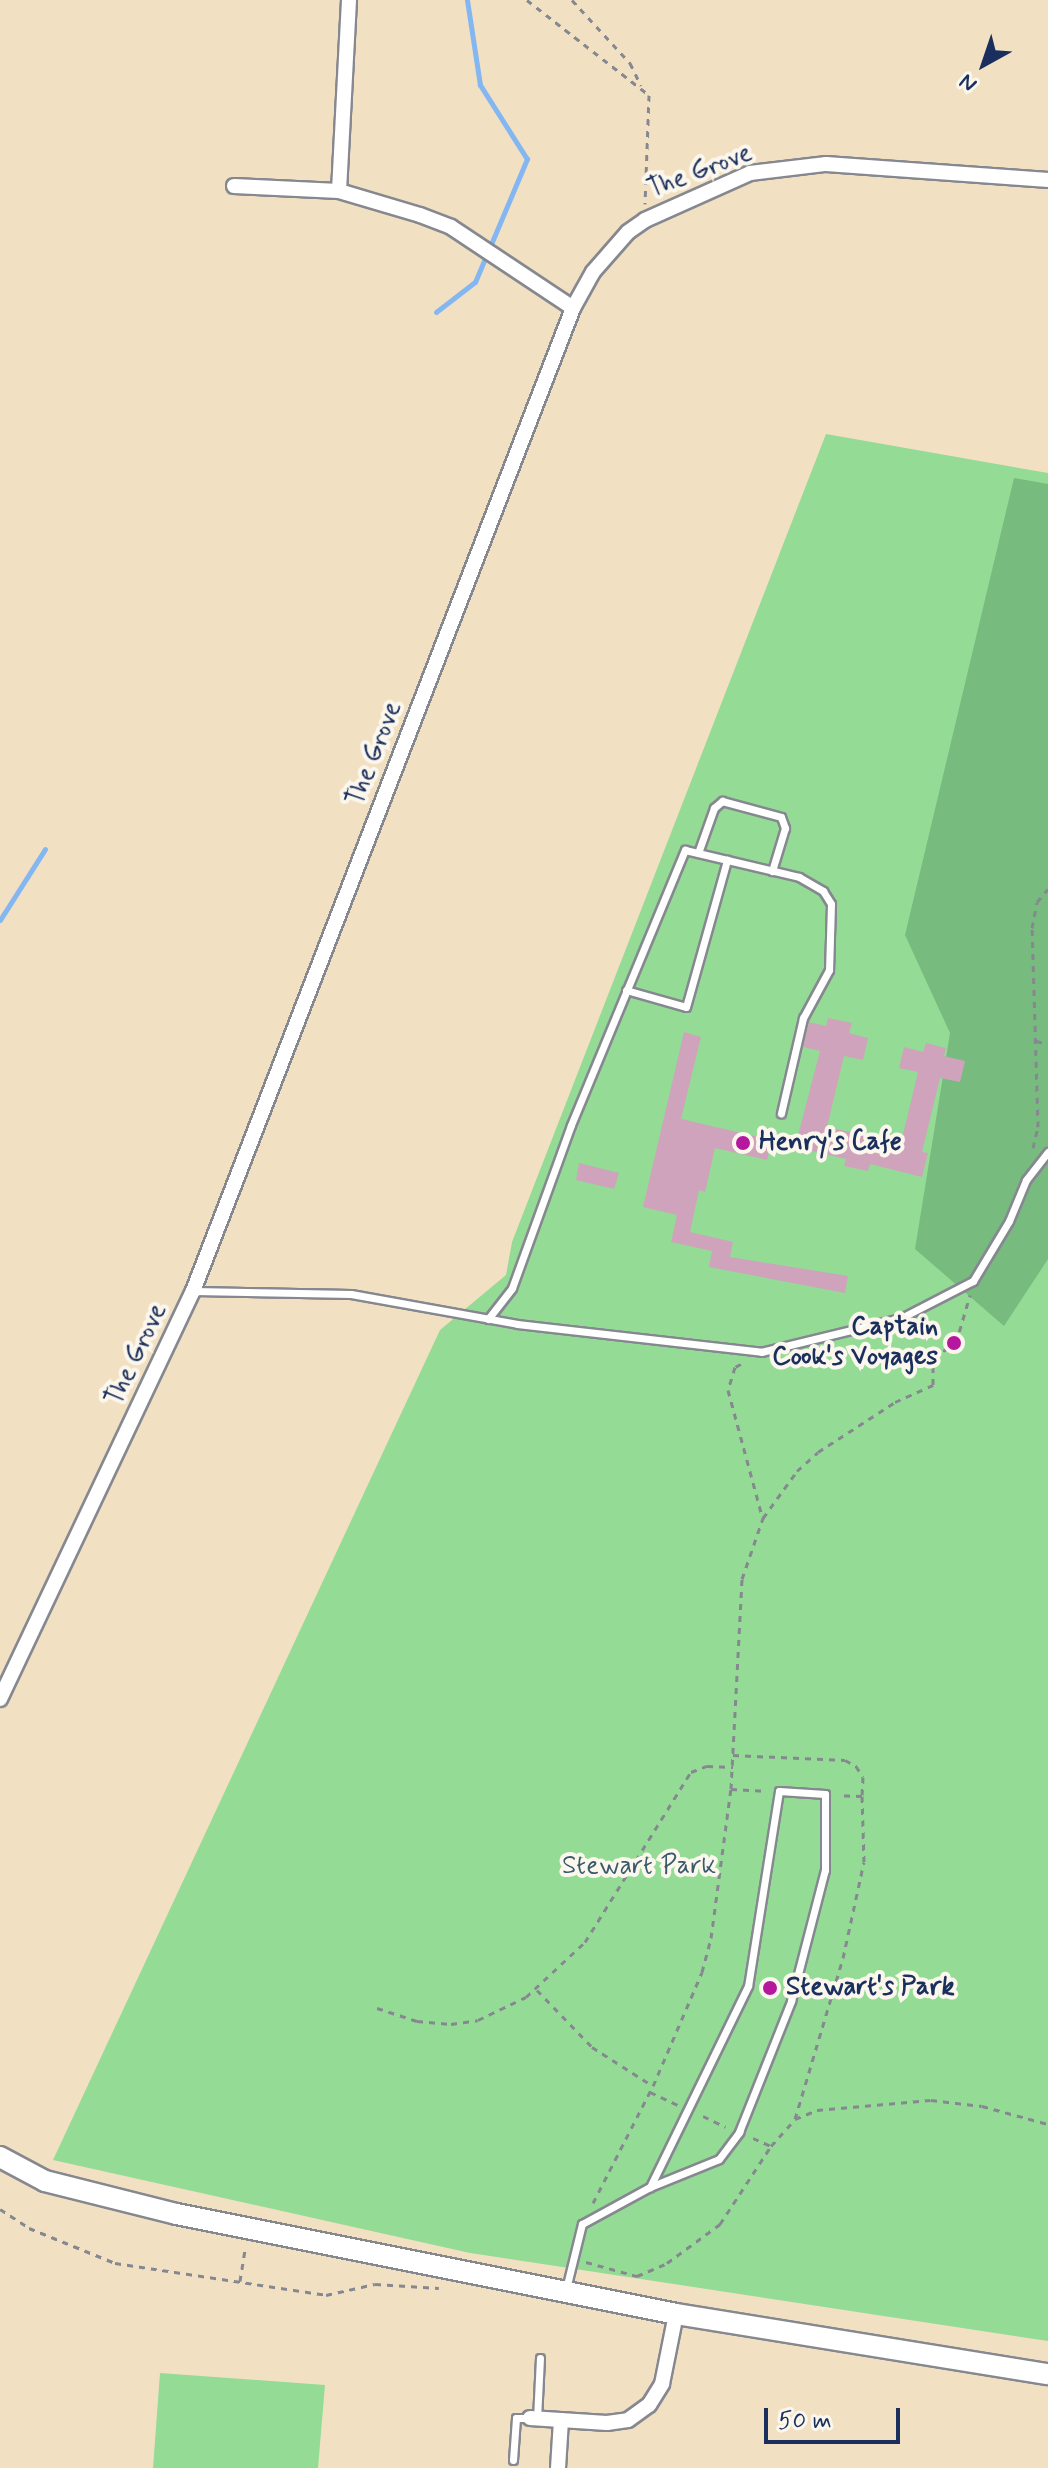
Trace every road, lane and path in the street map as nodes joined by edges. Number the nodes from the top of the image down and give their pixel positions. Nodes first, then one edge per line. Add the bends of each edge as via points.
1 (349, 0) edge
2 (527, 0) edge
3 (572, 0) edge
4 (642, 90) junction
5 (1048, 180) edge
6 (234, 186) dead end
7 (339, 191) junction
8 (645, 220) junction
9 (573, 308) junction
10 (698, 853) junction
11 (727, 860) junction
12 (772, 871) junction
13 (1048, 889) edge
14 (626, 990) junction
15 (1036, 1041) junction
16 (1048, 1044) edge
17 (781, 1113) dead end
18 (1048, 1152) edge
19 (1026, 1180) junction
20 (973, 1281) junction
21 (193, 1291) junction
22 (488, 1319) junction
23 (761, 1352) junction
24 (763, 1518) junction
25 (0, 1699) edge
26 (733, 1755) junction
27 (733, 1767) junction
28 (731, 1789) junction
29 (779, 1791) junction
30 (825, 1794) junction
31 (862, 1796) junction
32 (537, 1989) junction
33 (377, 2008) dead end
34 (653, 2086) junction
35 (650, 2092) junction
36 (682, 2106) dead end
37 (703, 2116) dead end
38 (795, 2119) junction
39 (1048, 2124) edge
40 (726, 2127) dead end
41 (753, 2138) dead end
42 (771, 2146) junction
43 (0, 2157) edge
44 (650, 2187) junction
45 (0, 2209) edge
46 (582, 2224) junction
47 (248, 2229) junction
48 (572, 2258) junction
49 (240, 2283) junction
50 (453, 2289) dead end
51 (566, 2289) junction
52 (676, 2314) junction
53 (540, 2358) dead end
54 (1048, 2374) edge
55 (534, 2418) junction
56 (561, 2420) junction
57 (513, 2460) dead end
58 (558, 2468) edge

1 - 7 street
2 - 4 path
3 - 4 path via 630,63
4 - 8 path via 649,95
5 - 8 street, The Grove via 826,164 750,173
6 - 7 street
7 - 9 street via 441,223
8 - 9 street, The Grove via 609,251
9 - 21 street, The Grove
10 - 11 lane
10 - 12 lane via 714,808 722,801 781,817 785,828
10 - 14 lane via 685,850
11 - 12 lane
11 - 14 lane via 686,1007
12 - 17 lane via 799,877 823,891 834,919 829,970 803,1018
13 - 15 path via 1037,902 1032,928
14 - 22 lane via 512,1288
15 - 16 path
15 - 19 path via 1038,1127
18 - 19 lane
19 - 20 lane
20 - 23 lane via 901,1318
20 - 24 path via 956,1343 933,1357 933,1385 895,1402 818,1452
21 - 22 lane via 351,1294
21 - 25 street, The Grove
22 - 23 lane
23 - 24 path via 735,1367 728,1390
24 - 26 path via 742,1579
26 - 27 path
26 - 31 path via 845,1760 863,1777
27 - 28 path
27 - 32 path via 707,1766 691,1772 585,1942
28 - 29 path
28 - 34 path via 705,1961
29 - 30 lane
29 - 44 lane via 748,1986
30 - 31 path
30 - 44 lane via 825,1870 791,2001 739,2132 719,2159
31 - 38 path via 861,1875 843,1958
32 - 33 path via 499,2012 466,2023 417,2021
32 - 34 path via 592,2047
34 - 35 path
35 - 36 path
35 - 46 path
37 - 40 path
38 - 39 path via 817,2110 931,2100 982,2106
38 - 42 path
41 - 42 path
42 - 48 path via 720,2224 667,2263 637,2276
43 - 47 main road via 45,2181
44 - 46 lane
45 - 49 path via 29,2228 115,2263
46 - 48 lane
47 - 49 path
47 - 51 main road
48 - 51 lane
49 - 50 path via 326,2295 375,2284
51 - 52 main road
52 - 54 main road
52 - 56 street via 662,2384 649,2405 628,2420
53 - 55 lane
55 - 56 street
55 - 57 lane via 516,2418
56 - 58 street

